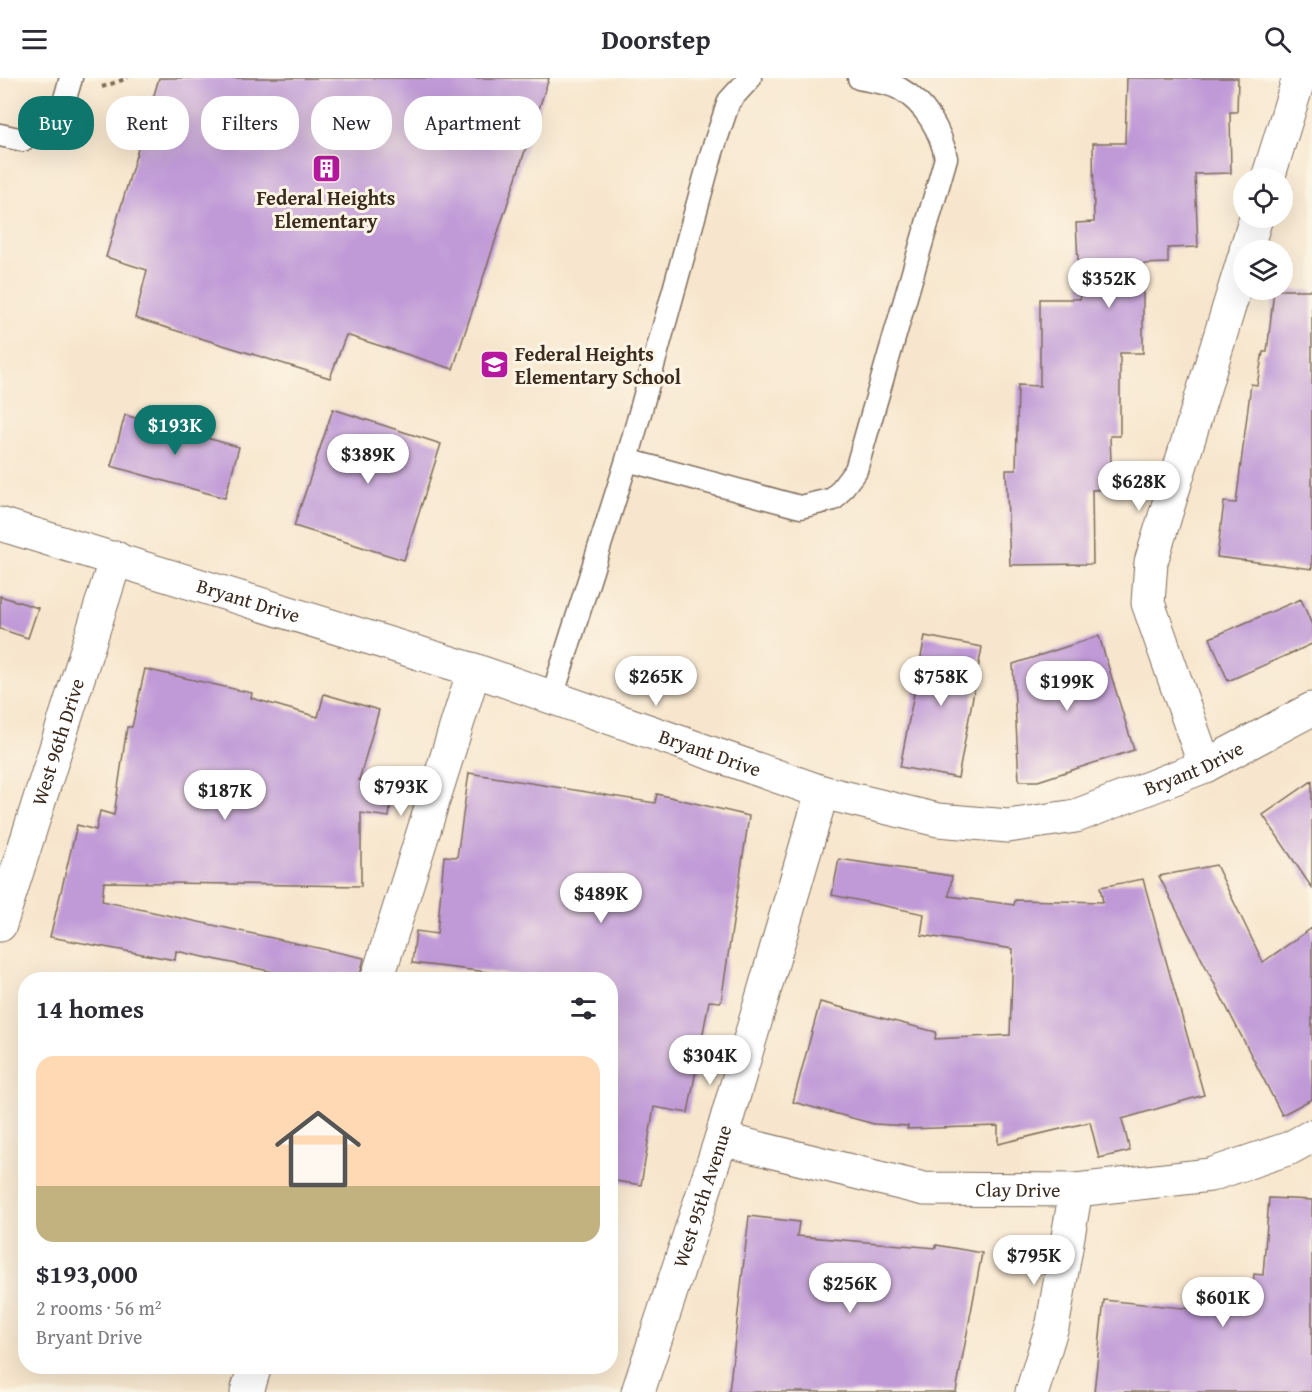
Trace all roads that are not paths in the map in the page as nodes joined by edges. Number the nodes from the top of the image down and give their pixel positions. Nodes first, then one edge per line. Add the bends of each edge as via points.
1 (71, 78) edge
2 (750, 78) edge
3 (859, 78) edge
4 (1299, 78) edge
5 (0, 135) edge
6 (1271, 168) edge
7 (1233, 294) edge
8 (627, 460) junction
9 (0, 524) edge
10 (116, 558) junction
11 (474, 670) junction
12 (552, 697) junction
13 (1312, 709) edge
14 (1205, 766) junction
15 (822, 792) junction
16 (0, 925) edge
17 (380, 972) edge
18 (1312, 1136) edge
19 (721, 1138) junction
20 (1076, 1190) junction
21 (253, 1374) edge
22 (247, 1392) edge
23 (638, 1392) edge
24 (1032, 1392) edge

1 - 5 lane via 61,112 22,140
2 - 8 lane via 729,101 712,152
3 - 8 lane via 899,88 920,105 942,136 946,158 856,470 834,499 800,507
4 - 6 street
7 - 14 street via 1151,562 1148,603
8 - 12 lane
9 - 10 street, Bryant Drive
10 - 11 street, Bryant Drive
10 - 16 street, West 96th Drive
11 - 12 street, Bryant Drive
11 - 17 street
12 - 15 street, Bryant Drive
13 - 14 street, Bryant Drive
14 - 15 street, Bryant Drive via 1076,816 1008,826 938,820
15 - 19 street, West 95th Avenue
18 - 20 street, Clay Drive via 1290,1148 1209,1175
19 - 20 street, Clay Drive via 924,1189
19 - 23 street, West 95th Avenue
20 - 24 street via 1053,1323
21 - 22 street

